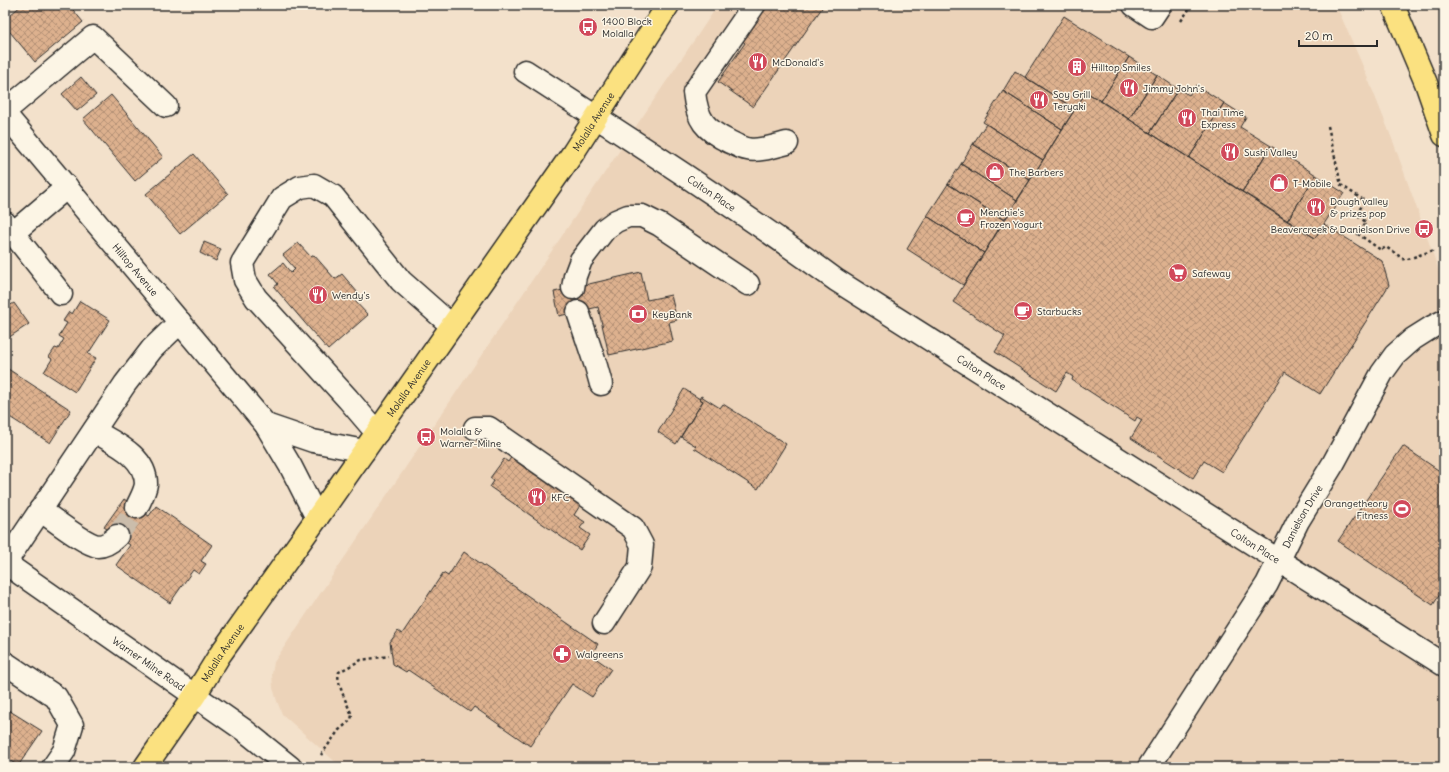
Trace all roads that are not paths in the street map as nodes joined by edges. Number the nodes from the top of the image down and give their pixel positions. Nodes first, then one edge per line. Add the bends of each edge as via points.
1 (668, 5) edge
2 (754, 5) edge
3 (1134, 5) edge
4 (1160, 5) edge
5 (1393, 5) edge
6 (525, 70) dead end
7 (166, 106) dead end
8 (5, 111) edge
9 (5, 114) edge
10 (596, 116) junction
11 (1444, 135) edge
12 (787, 143) dead end
13 (67, 187) junction
14 (9, 228) edge
15 (748, 284) dead end
16 (573, 288) dead end
17 (61, 294) dead end
18 (578, 312) dead end
19 (1444, 321) edge
20 (180, 322) junction
21 (452, 326) junction
22 (601, 384) dead end
23 (266, 425) junction
24 (475, 428) dead end
25 (94, 430) junction
26 (377, 433) junction
27 (364, 451) junction
28 (137, 507) tunnel mouth
29 (40, 510) junction
30 (317, 518) junction
31 (117, 536) tunnel mouth
32 (1278, 560) junction
33 (8, 572) edge
34 (604, 623) dead end
35 (5, 662) edge
36 (1444, 665) edge
37 (195, 695) junction
38 (53, 767) edge
39 (145, 767) edge
40 (290, 767) edge
41 (1149, 767) edge

1 - 10 main road, Molalla Avenue
2 - 12 street via 694,92 696,110 715,135 747,149 768,148
3 - 4 street via 1152,17
5 - 11 main road via 1426,83
6 - 10 street, Colton Place
7 - 8 street via 93,38
9 - 13 street, Hilltop Avenue
10 - 21 main road, Molalla Avenue
10 - 32 street, Colton Place via 778,237 836,280
13 - 14 street
13 - 20 street, Hilltop Avenue
14 - 17 street
15 - 16 street via 660,225 642,216 628,216 605,230 580,260
18 - 22 street
19 - 32 street, Danielson Drive via 1413,339 1395,355 1382,373
20 - 23 street, Hilltop Avenue
20 - 25 street via 152,349
21 - 26 main road, Molalla Avenue
21 - 26 street via 401,281 333,196 314,185 300,187 282,198 242,263 245,280 256,298
23 - 27 street via 313,440
23 - 30 street, Hilltop Avenue via 292,467
24 - 34 street via 488,428 633,528 642,546 640,567
25 - 28 street via 126,451 140,464 146,484
25 - 29 street
26 - 27 main road, Molalla Avenue
27 - 30 main road, Molalla Avenue
29 - 31 street via 85,541 98,546 109,543
29 - 33 street
30 - 37 main road, Molalla Avenue via 218,656
32 - 36 street, Colton Place
32 - 41 street, Danielson Drive via 1267,584
33 - 37 street, Warner Milne Road
35 - 38 street via 56,697 72,725 64,751
37 - 39 main road, Molalla Avenue
37 - 40 street, Warner Milne Road

